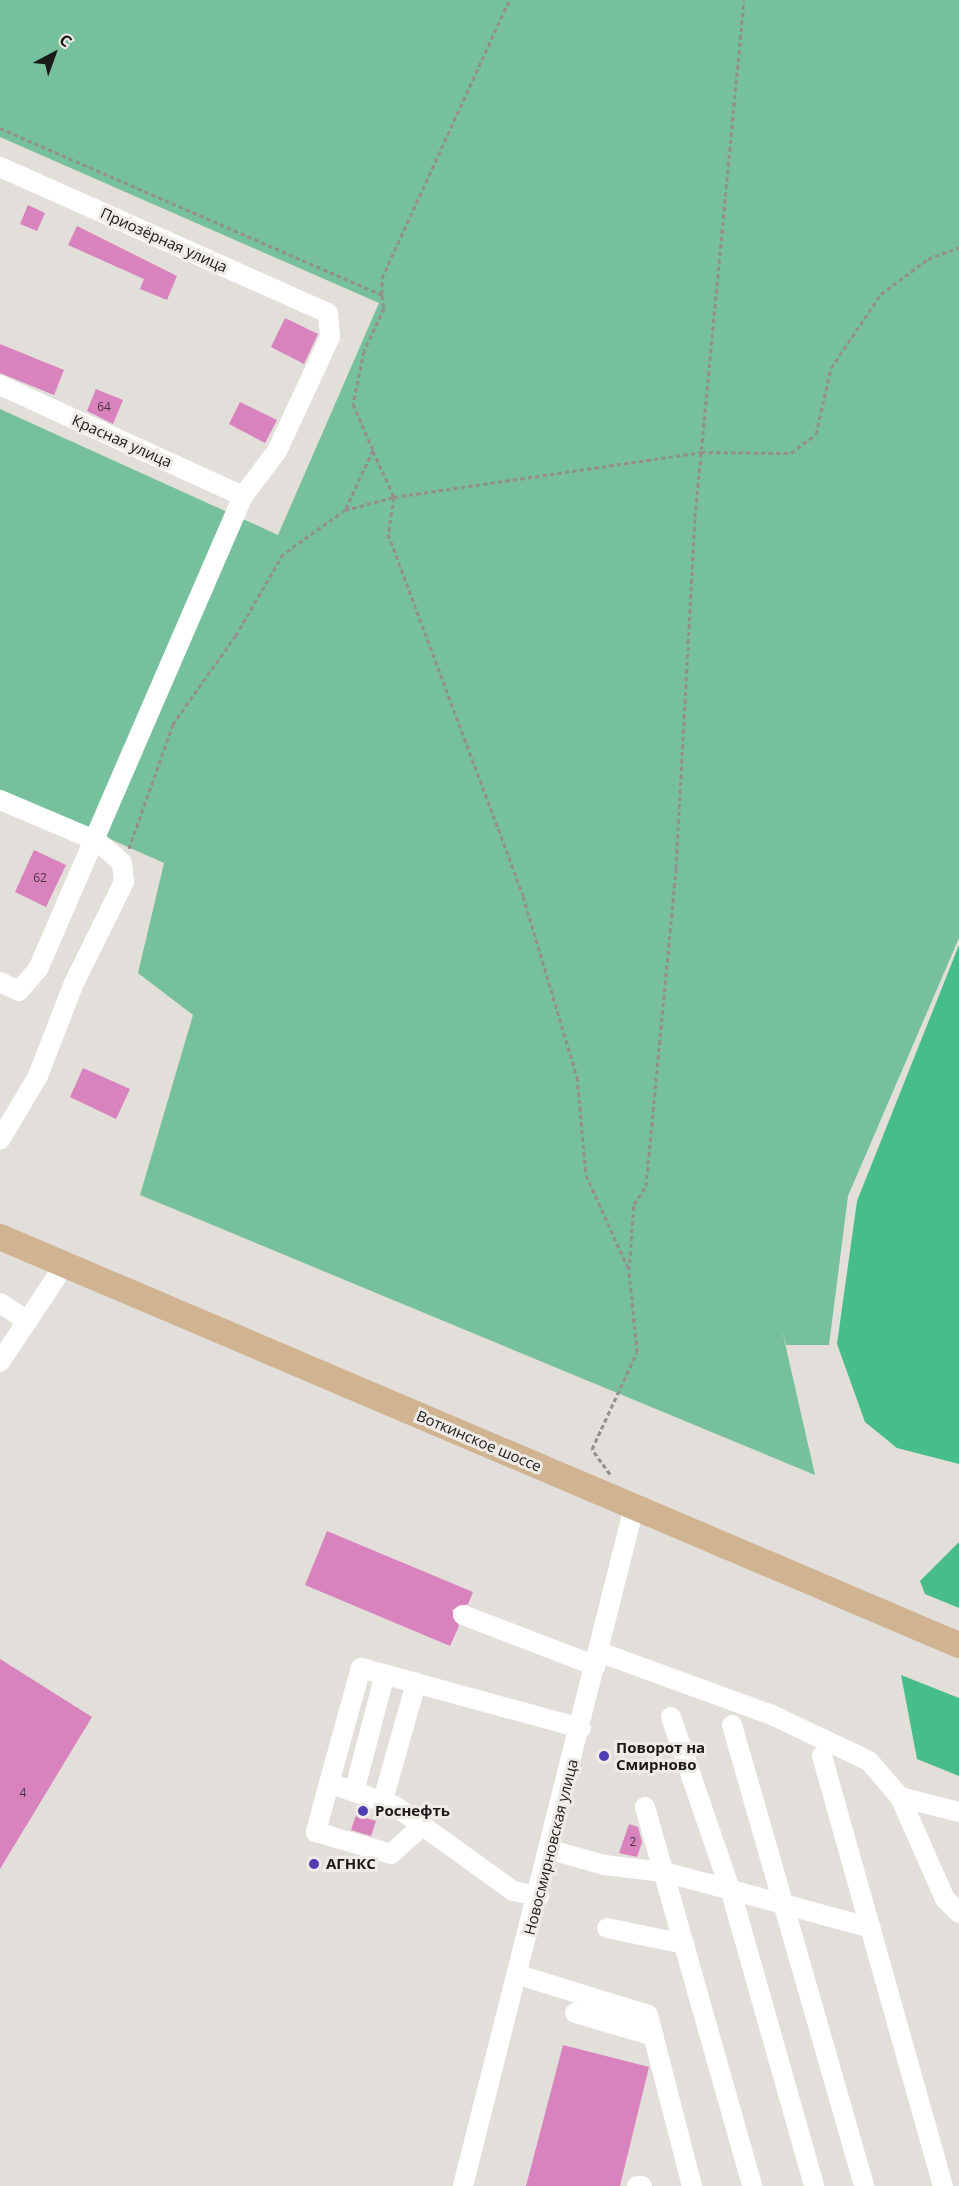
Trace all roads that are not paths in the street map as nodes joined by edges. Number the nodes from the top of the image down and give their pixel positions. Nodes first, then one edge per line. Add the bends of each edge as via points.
1 (0, 167) edge
2 (0, 385) edge
3 (243, 496) junction
4 (0, 800) edge
5 (97, 841) junction
6 (0, 982) edge
7 (0, 1140) edge
8 (0, 1237) edge
9 (65, 1264) junction
10 (0, 1303) edge
11 (28, 1321) junction
12 (0, 1362) edge
13 (634, 1507) junction
14 (463, 1615) dead end
15 (959, 1645) edge
16 (597, 1659) junction
17 (385, 1674) junction
18 (416, 1683) junction
19 (671, 1717) dead end
20 (732, 1725) dead end
21 (581, 1728) junction
22 (822, 1755) dead end
23 (328, 1783) junction
24 (354, 1792) junction
25 (900, 1797) junction
26 (383, 1800) junction
27 (645, 1807) dead end
28 (959, 1812) edge
29 (422, 1826) junction
30 (551, 1850) junction
31 (664, 1872) junction
32 (731, 1892) junction
33 (952, 1894) edge
34 (539, 1896) junction
35 (786, 1908) junction
36 (959, 1913) edge
37 (607, 1928) dead end
38 (871, 1928) junction
39 (684, 1944) junction
40 (519, 1975) junction
41 (575, 2013) dead end
42 (654, 2036) junction
43 (463, 2186) edge
44 (637, 2186) edge
45 (642, 2186) edge
46 (692, 2186) edge
47 (752, 2186) edge
48 (814, 2186) edge
49 (864, 2186) edge
50 (943, 2186) edge

1 - 3 street, Приозёрная улица via 328,313 325,347 277,451
2 - 3 street, Красная улица
3 - 5 street
4 - 5 street
5 - 6 street via 38,969 19,991
5 - 7 street via 122,863 124,882 74,983 38,1076
8 - 9 main road, Воткинское шоссе
9 - 11 street
9 - 13 main road, Воткинское шоссе
10 - 11 street
11 - 12 street
13 - 15 main road, Воткинское шоссе
13 - 16 street, Новосмирновская улица
14 - 16 street
16 - 21 street, Новосмирновская улица
16 - 25 street via 772,1715 869,1761
17 - 18 street
17 - 23 street via 362,1668
17 - 24 street
18 - 21 street
18 - 26 street
19 - 32 street
20 - 35 street
21 - 30 street, Новосмирновская улица
22 - 38 street
23 - 24 street
23 - 29 street via 316,1832 391,1854
24 - 26 street
25 - 28 street
25 - 33 street
26 - 29 street
27 - 31 street
29 - 34 street via 513,1891
30 - 31 street via 604,1865
30 - 34 street, Новосмирновская улица
31 - 32 street
31 - 39 street
32 - 35 street
32 - 48 street
33 - 36 street
34 - 40 street, Новосмирновская улица
35 - 38 street
35 - 49 street
37 - 39 street
38 - 50 street
39 - 47 street
40 - 42 street via 648,2015
40 - 43 street, Новосмирновская улица
41 - 42 street
42 - 46 street
44 - 45 street

